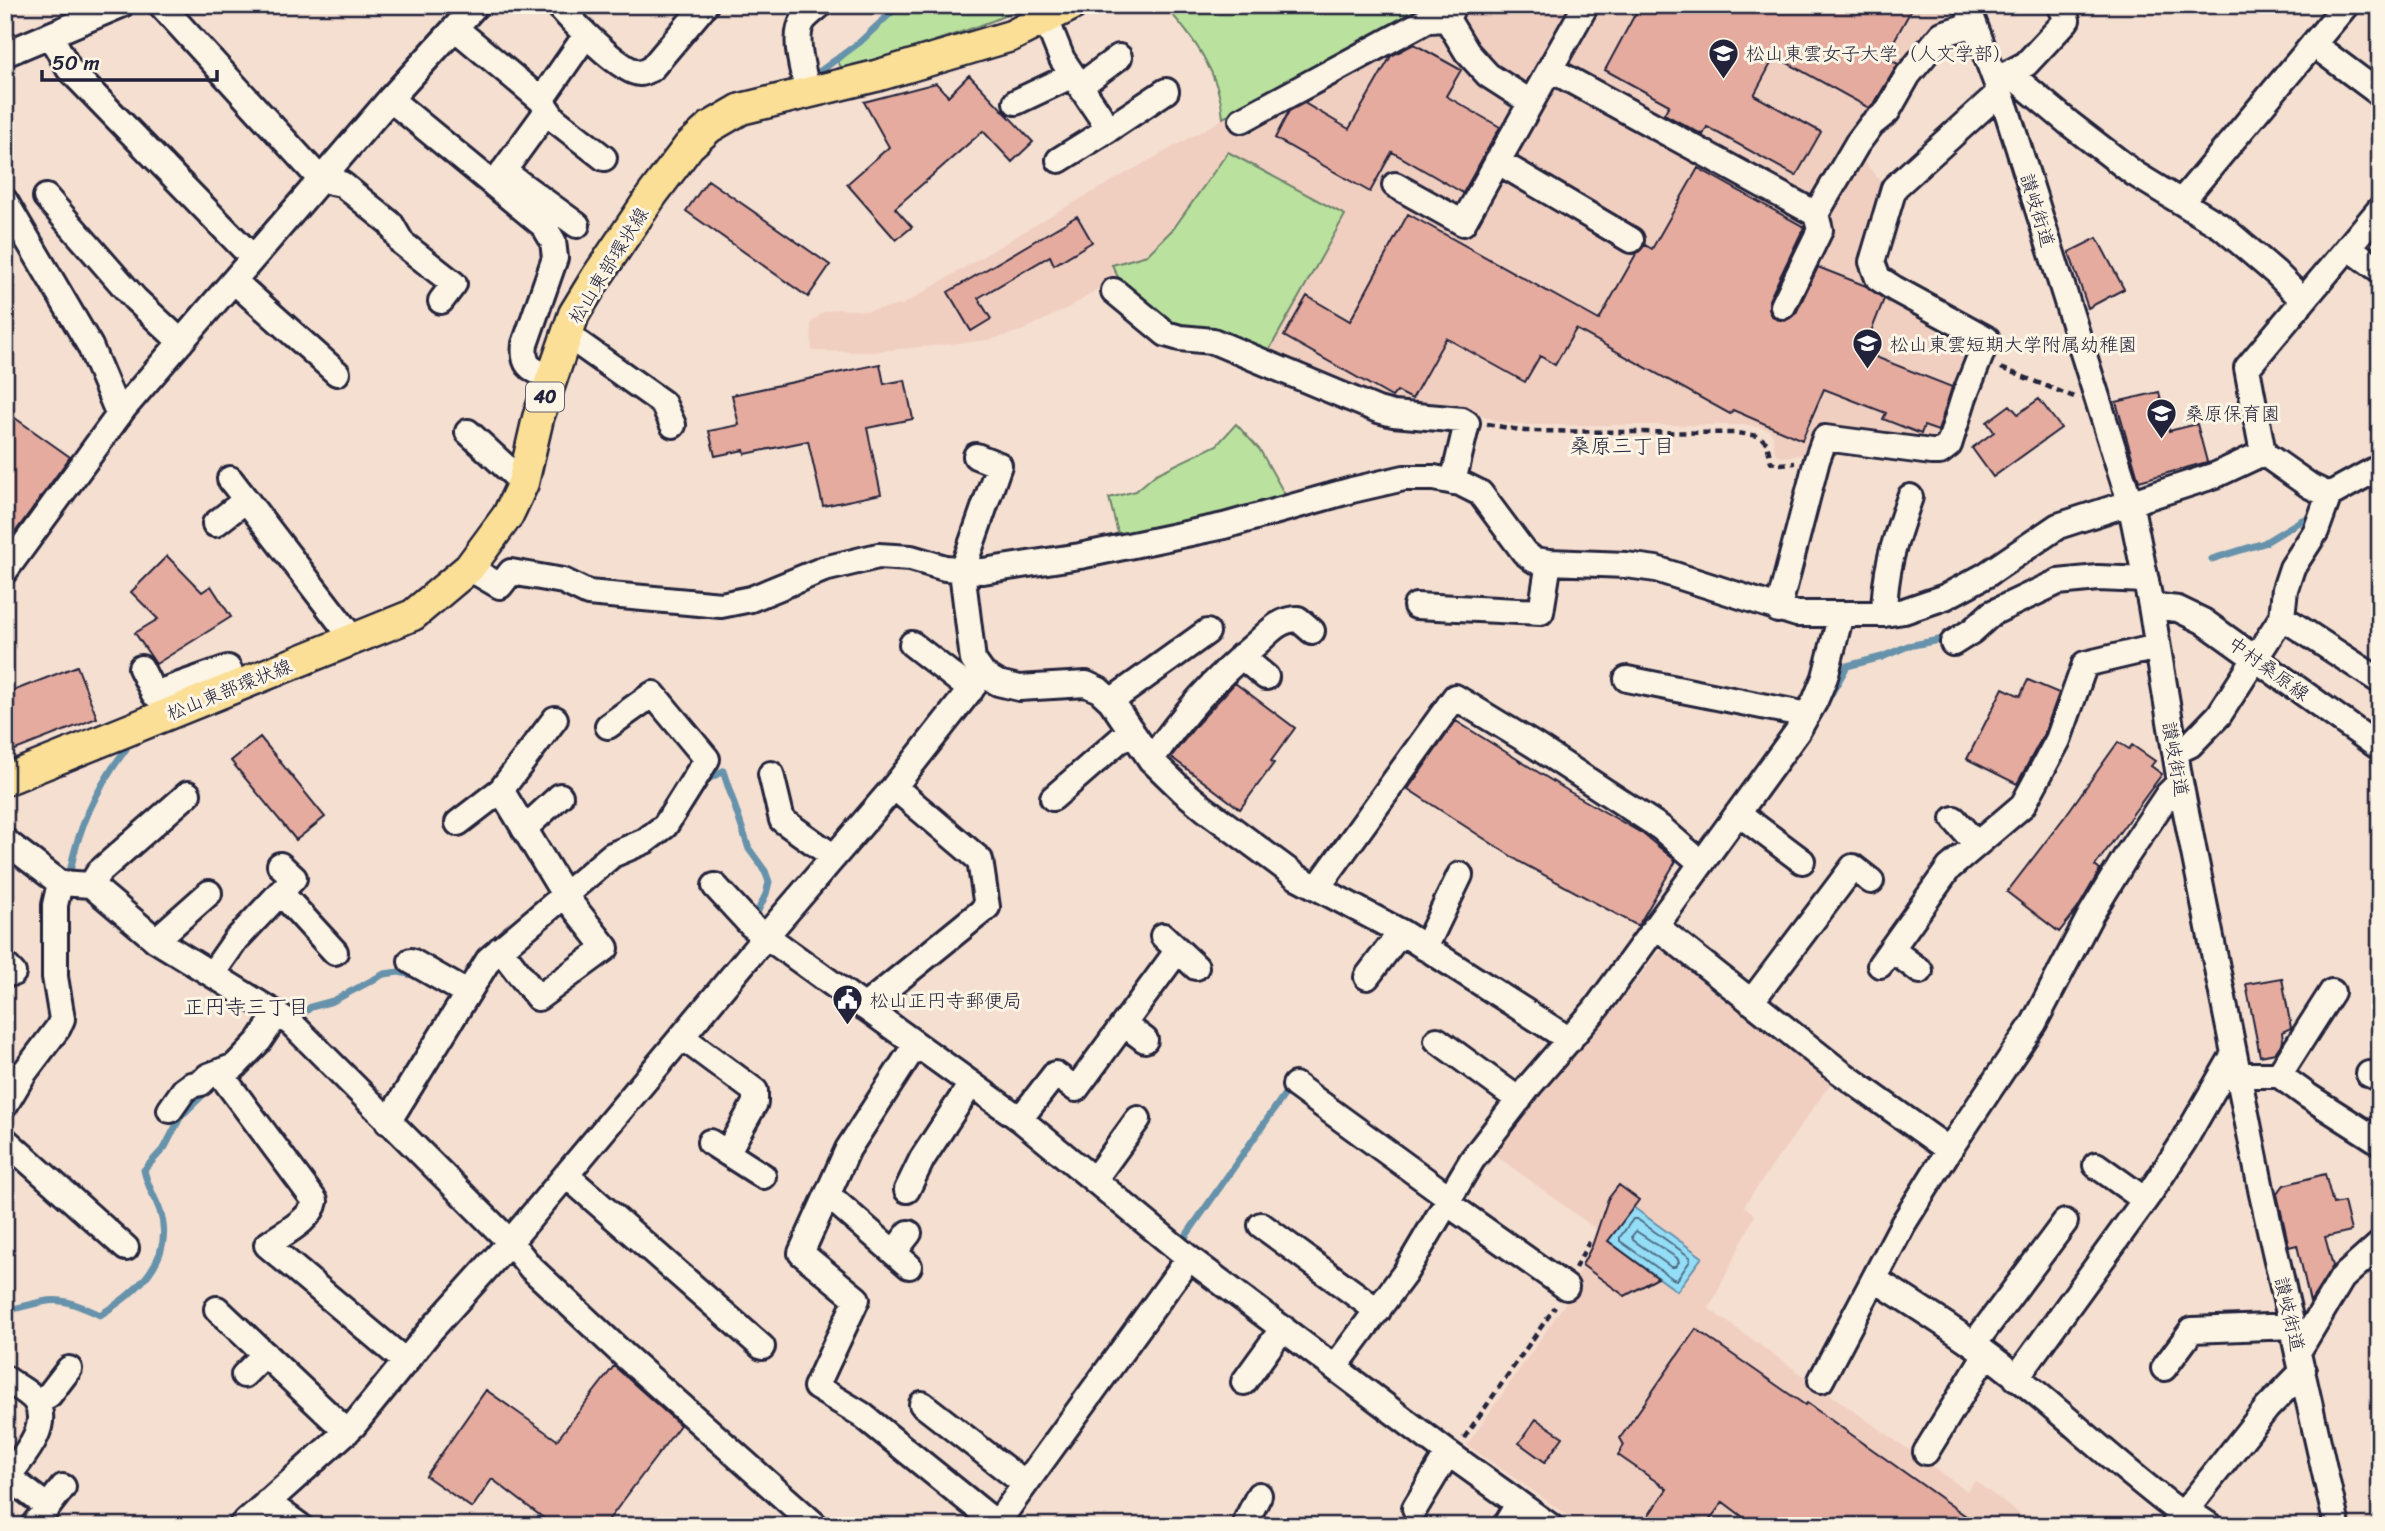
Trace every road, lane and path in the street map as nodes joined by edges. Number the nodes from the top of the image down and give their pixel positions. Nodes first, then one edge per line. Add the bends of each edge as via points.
1 (161, 5) edge
2 (476, 5) edge
3 (558, 5) edge
4 (820, 5) edge
5 (1587, 5) edge
6 (2060, 5) edge
7 (105, 8) edge
8 (696, 8) edge
9 (2334, 8) edge
10 (1059, 12) edge
11 (1450, 12) edge
12 (1971, 14) edge
13 (455, 28) junction
14 (50, 35) junction
15 (586, 35) junction
16 (2313, 44) junction
17 (5, 54) edge
18 (1119, 57) dead end
19 (1550, 69) junction
20 (1076, 80) junction
21 (2001, 82) junction
22 (1166, 91) dead end
23 (808, 93) junction
24 (2380, 94) edge
25 (390, 99) junction
26 (1016, 102) dead end
27 (1530, 102) junction
28 (544, 105) junction
29 (1242, 120) dead end
30 (1109, 129) junction
31 (604, 158) dead end
32 (1059, 160) dead end
33 (1497, 162) junction
34 (499, 178) junction
35 (321, 180) junction
36 (1395, 185) dead end
37 (46, 197) dead end
38 (5, 201) edge
39 (2181, 202) junction
40 (2380, 209) edge
41 (1816, 214) junction
42 (577, 225) dead end
43 (1631, 240) dead end
44 (2348, 247) junction
45 (253, 258) junction
46 (2380, 270) edge
47 (234, 281) junction
48 (1114, 290) dead end
49 (2303, 300) junction
50 (442, 301) dead end
51 (1783, 306) dead end
52 (567, 335) junction
53 (181, 342) junction
54 (1978, 363) junction
55 (337, 373) dead end
56 (552, 378) junction
57 (2099, 402) junction
58 (119, 415) junction
59 (1467, 423) junction
60 (673, 425) dead end
61 (468, 432) dead end
62 (2263, 453) junction
63 (976, 456) dead end
64 (1817, 460) junction
65 (2380, 467) edge
66 (230, 479) dead end
67 (1453, 482) junction
68 (523, 483) junction
69 (2329, 495) junction
70 (1910, 497) dead end
71 (246, 500) junction
72 (2130, 502) junction
73 (215, 524) dead end
74 (1549, 562) junction
75 (469, 568) junction
76 (5, 571) edge
77 (961, 571) junction
78 (2146, 580) junction
79 (1416, 606) dead end
80 (2151, 606) junction
81 (1778, 610) junction
82 (1841, 614) junction
83 (1884, 614) junction
84 (2282, 617) junction
85 (1312, 631) dead end
86 (1207, 632) dead end
87 (354, 639) junction
88 (1953, 643) dead end
89 (912, 644) dead end
90 (2157, 647) junction
91 (1241, 656) junction
92 (2255, 658) junction
93 (141, 668) dead end
94 (1266, 677) dead end
95 (1627, 679) dead end
96 (2380, 681) edge
97 (977, 682) junction
98 (237, 686) junction
99 (1111, 701) junction
100 (1807, 715) junction
101 (555, 719) dead end
102 (608, 726) dead end
103 (1131, 730) junction
104 (2380, 748) edge
105 (2175, 752) junction
106 (1151, 760) junction
107 (771, 774) dead end
108 (5, 780) edge
109 (2180, 782) junction
110 (894, 787) junction
111 (501, 790) junction
112 (188, 794) dead end
113 (560, 796) dead end
114 (1054, 798) dead end
115 (1738, 813) junction
116 (1954, 819) dead end
117 (458, 823) dead end
118 (524, 829) junction
119 (5, 841) edge
120 (1976, 844) junction
121 (834, 857) junction
122 (1802, 861) dead end
123 (1701, 863) junction
124 (279, 865) dead end
125 (1461, 875) dead end
126 (1871, 881) dead end
127 (60, 883) junction
128 (91, 886) junction
129 (715, 886) dead end
130 (1318, 887) junction
131 (209, 893) dead end
132 (281, 893) junction
133 (565, 896) junction
134 (1656, 926) junction
135 (1401, 932) junction
136 (766, 936) junction
137 (156, 940) junction
138 (1425, 948) junction
139 (500, 949) junction
140 (335, 952) dead end
141 (411, 961) dead end
142 (1196, 967) dead end
143 (1920, 971) dead end
144 (212, 974) junction
145 (1367, 977) dead end
146 (2332, 992) dead end
147 (467, 993) junction
148 (1751, 1002) junction
149 (864, 1007) junction
150 (277, 1014) junction
151 (1124, 1024) junction
152 (682, 1037) junction
153 (1145, 1040) dead end
154 (1437, 1040) dead end
155 (1570, 1040) junction
156 (916, 1044) junction
157 (2236, 1064) junction
158 (219, 1072) junction
159 (2279, 1074) junction
160 (971, 1084) junction
161 (1295, 1085) dead end
162 (7, 1099) edge
163 (1519, 1100) junction
164 (170, 1110) dead end
165 (1020, 1119) junction
166 (1138, 1119) dead end
167 (388, 1122) junction
168 (5, 1140) edge
169 (2380, 1142) edge
170 (1949, 1150) junction
171 (2096, 1165) dead end
172 (566, 1175) junction
173 (763, 1176) dead end
174 (1094, 1180) junction
175 (907, 1190) dead end
176 (828, 1195) junction
177 (1449, 1200) junction
178 (2145, 1200) junction
179 (2065, 1222) dead end
180 (1261, 1225) dead end
181 (909, 1233) dead end
182 (510, 1242) junction
183 (1589, 1242) dead end
184 (2380, 1244) edge
185 (113, 1245) dead end
186 (1189, 1258) junction
187 (1874, 1279) junction
188 (1566, 1287) junction
189 (217, 1309) dead end
190 (1378, 1311) junction
191 (1283, 1328) junction
192 (762, 1347) dead end
193 (1980, 1349) junction
194 (2299, 1349) junction
195 (265, 1354) junction
196 (406, 1362) junction
197 (1335, 1367) junction
198 (2164, 1368) dead end
199 (69, 1369) dead end
200 (244, 1375) dead end
201 (5, 1378) edge
202 (2016, 1378) junction
203 (1821, 1380) dead end
204 (1244, 1382) dead end
205 (36, 1401) junction
206 (922, 1404) dead end
207 (347, 1432) junction
208 (1926, 1452) dead end
209 (1450, 1455) junction
210 (1025, 1484) junction
211 (63, 1487) dead end
212 (1259, 1495) dead end
213 (267, 1502) junction
214 (1518, 1504) junction
215 (1415, 1508) dead end
216 (40, 1516) edge
217 (2180, 1516) edge
218 (995, 1525) edge
219 (241, 1526) edge
220 (300, 1526) edge
221 (816, 1526) edge
222 (1255, 1526) edge
223 (1505, 1526) edge
224 (1550, 1526) edge
225 (2210, 1526) edge
226 (2337, 1526) edge

1 - 35 street
2 - 13 street
3 - 15 street
4 - 23 street via 802,21 799,36
5 - 19 street
6 - 21 street via 2067,20 2026,64
7 - 14 street
8 - 15 street via 651,69 640,73
9 - 16 street
10 - 20 street via 1062,60
10 - 23 main road, 松山東部環状線 / 40 via 1011,36
11 - 27 street via 1467,52 1488,75
11 - 29 street
12 - 21 street, 讃岐街道
12 - 41 street via 1942,34 1908,75 1887,112 1857,144
13 - 25 street
13 - 28 street
14 - 17 street
14 - 45 street via 69,69
15 - 28 street
16 - 24 street
16 - 39 street
18 - 20 street
19 - 27 street
19 - 41 street
20 - 26 street
20 - 30 street
21 - 39 street
21 - 54 street via 1894,188 1872,262 1878,278 1987,339
21 - 57 street, 讃岐街道
22 - 30 street
23 - 52 main road, 松山東部環状線 / 40 via 741,109 689,146 596,278
25 - 34 street
25 - 35 street
27 - 33 street
28 - 31 street via 554,119
28 - 34 street
30 - 32 street
33 - 36 street via 1464,223
33 - 43 street
34 - 42 street
34 - 56 street via 553,241 555,258 524,357 529,367
35 - 45 street
35 - 50 street via 342,184 391,224 402,243 454,284
37 - 53 street via 135,299
38 - 58 street via 90,346
39 - 49 street via 2222,228
40 - 44 street
41 - 51 street via 1820,230
44 - 46 street
44 - 49 street
45 - 47 street
47 - 53 street
47 - 55 street
48 - 59 street via 1166,334 1213,341 1378,410
49 - 62 street via 2247,368
52 - 56 main road, 松山東部環状線 / 40
52 - 60 street via 663,404
53 - 58 street
54 - 57 path
54 - 64 street via 1950,445 1940,452 1825,438
56 - 68 main road, 松山東部環状線 / 40
57 - 72 street, 讃岐街道
58 - 76 street
59 - 64 path via 1525,431 1737,433 1759,436 1767,443 1771,462
59 - 67 street
61 - 68 street
62 - 69 street
62 - 72 street via 2216,475
63 - 77 street via 999,465
64 - 81 street
65 - 69 street
66 - 71 street
67 - 74 street via 1480,493 1524,552 1534,560
67 - 77 street via 1404,478 1224,526 1080,555
68 - 75 main road, 松山東部環状線 / 40 via 508,514
69 - 84 street via 2316,531 2292,568
70 - 83 street via 1889,558
71 - 73 street
71 - 87 street
72 - 78 street, 讃岐街道
72 - 83 street via 2058,526 1986,576 1945,597
74 - 79 street via 1541,612
74 - 81 street via 1656,569
75 - 77 street via 500,586 511,572 563,581 588,593 721,604 878,556 911,558
75 - 87 main road, 松山東部環状線 / 40 via 413,615
77 - 97 street
78 - 80 street, 讃岐街道
78 - 88 street via 2058,582 1992,613
80 - 90 street, 讃岐街道
80 - 92 street, 中村桑原線 via 2178,609 2203,621
81 - 82 street
82 - 83 street
82 - 100 street via 1825,677
84 - 92 street
84 - 96 street
85 - 91 street via 1298,619 1285,619
86 - 99 street
87 - 98 main road, 松山東部環状線 / 40
89 - 97 street
90 - 105 street, 讃岐街道
90 - 120 street via 2085,664 2058,740 2023,805
91 - 94 street
91 - 106 street via 1184,713
92 - 104 street, 中村桑原線
92 - 105 street via 2219,715 2190,745
93 - 98 street via 154,694 228,668
95 - 100 street
97 - 99 street via 1019,688 1086,684
97 - 110 street
98 - 108 main road, 松山東部環状線 / 40
99 - 103 street
100 - 115 street
101 - 111 street
102 - 133 street via 653,694 707,759 665,826 612,856
103 - 106 street
103 - 114 street
105 - 109 street, 讃岐街道
106 - 130 street via 1205,809 1297,877
107 - 121 street via 782,820
109 - 157 street, 讃岐街道
109 - 170 street via 2127,855 2034,1023
110 - 121 street
110 - 149 street via 980,860 987,907
111 - 117 street
111 - 118 street
112 - 128 street via 99,872
113 - 118 street
115 - 122 street
115 - 123 street
116 - 120 street
118 - 133 street
119 - 127 street
120 - 143 street via 1949,868 1886,957
121 - 136 street
123 - 130 street via 1661,828 1455,697
123 - 134 street
124 - 132 street via 294,878
125 - 138 street
126 - 148 street via 1853,867
127 - 128 street
127 - 162 street via 55,905 55,977 62,1019
128 - 137 street
129 - 136 street
130 - 135 street
131 - 137 street
132 - 140 street
132 - 144 street via 235,940
133 - 139 street
133 - 139 street via 606,948 538,998
134 - 148 street
134 - 155 street
135 - 138 street
135 - 145 street
136 - 149 street
136 - 152 street
137 - 144 street
138 - 155 street
139 - 147 street
141 - 147 street
142 - 151 street via 1170,943
144 - 150 street
146 - 159 street
147 - 167 street
148 - 170 street
149 - 156 street
150 - 158 street via 235,1066
150 - 167 street
151 - 153 street
151 - 165 street via 1076,1089 1055,1074
152 - 172 street
152 - 173 street via 755,1091 755,1103 719,1147
154 - 163 street
155 - 163 street
156 - 160 street
156 - 176 street via 848,1149
157 - 159 street
157 - 178 street
157 - 194 street, 讃岐街道
158 - 164 street via 184,1090
158 - 196 street via 314,1201 307,1216 267,1245
159 - 169 street
160 - 165 street
160 - 175 street
161 - 177 street
163 - 177 street via 1472,1160
165 - 174 street
166 - 174 street
167 - 182 street
168 - 185 street
170 - 187 street
171 - 178 street
172 - 182 street
172 - 192 street
174 - 186 street
176 - 181 street via 902,1259
176 - 218 street via 801,1253 857,1299 816,1387 861,1414
177 - 188 street
177 - 190 street
178 - 202 street
179 - 193 street
180 - 190 street
182 - 196 street
182 - 221 street via 531,1268 625,1356
183 - 188 path
184 - 194 street via 2342,1278
186 - 191 street
186 - 210 street
187 - 193 street
187 - 203 street
188 - 209 path
189 - 195 street
190 - 197 street
191 - 197 street
191 - 204 street
193 - 202 street
193 - 208 street
194 - 198 street via 2192,1330
194 - 217 street via 2267,1408
194 - 226 street, 讃岐街道
195 - 200 street
195 - 207 street
196 - 207 street
197 - 209 street
199 - 205 street via 49,1395
201 - 205 street
202 - 217 street
205 - 216 street via 41,1422 38,1433 8,1476
206 - 210 street
207 - 213 street
209 - 214 street
209 - 215 street
210 - 218 street
211 - 216 street
212 - 222 street via 1247,1519
213 - 219 street
213 - 220 street
214 - 223 street
214 - 224 street
217 - 225 street

